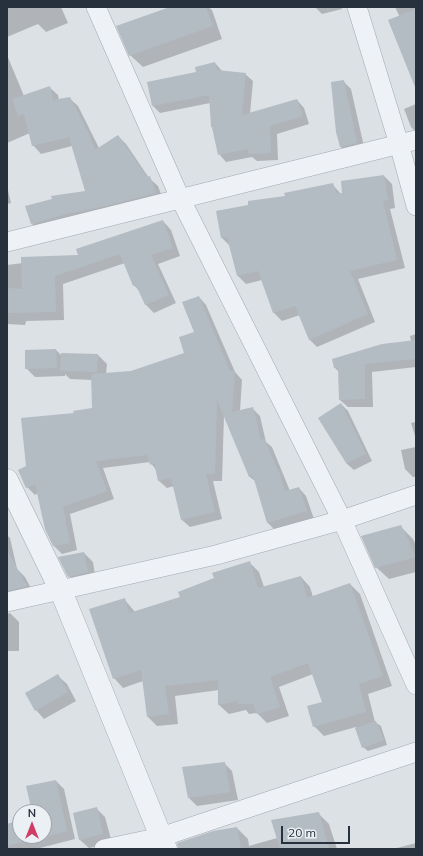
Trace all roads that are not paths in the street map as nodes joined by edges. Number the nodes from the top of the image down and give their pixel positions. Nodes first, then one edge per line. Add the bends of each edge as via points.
1 (96, 7) edge
2 (357, 7) edge
3 (408, 142) edge
4 (180, 198) junction
5 (416, 206) edge
6 (7, 242) edge
7 (7, 480) edge
8 (416, 495) edge
9 (342, 520) junction
10 (61, 591) junction
11 (7, 602) edge
12 (416, 685) edge
13 (416, 752) edge
14 (163, 843) edge
15 (104, 849) edge

1 - 4 street
2 - 3 street
3 - 4 street
3 - 5 street
4 - 6 street
4 - 9 street
7 - 10 street
8 - 9 street
9 - 10 street via 216,555
9 - 12 street
10 - 11 street
10 - 14 street
13 - 14 street
14 - 15 street

